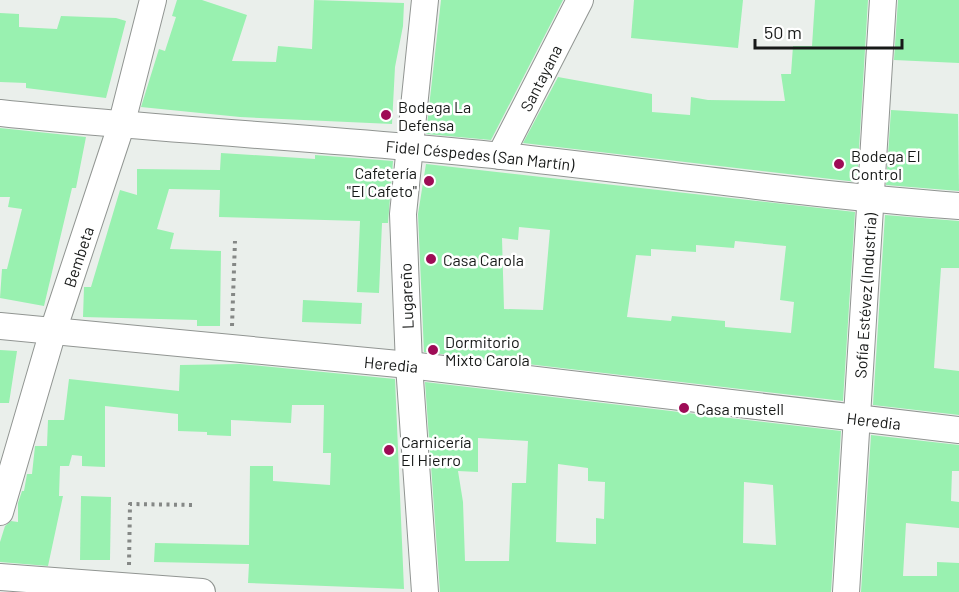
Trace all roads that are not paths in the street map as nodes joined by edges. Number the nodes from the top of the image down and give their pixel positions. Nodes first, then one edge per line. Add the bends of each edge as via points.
1 (153, 0) edge
2 (425, 0) edge
3 (580, 0) edge
4 (883, 0) edge
5 (0, 113) edge
6 (121, 126) junction
7 (408, 149) junction
8 (500, 156) junction
9 (872, 200) junction
10 (959, 206) edge
11 (0, 326) edge
12 (54, 330) junction
13 (409, 364) junction
14 (855, 417) junction
15 (959, 430) edge
16 (0, 512) edge
17 (0, 577) edge
18 (202, 592) edge
19 (425, 592) edge
20 (846, 592) edge

1 - 6 street, Bembeta
2 - 7 street, Lugareño
3 - 8 street, Santayana
4 - 9 street, Sofía Estévez (Industria)
5 - 6 street, Fidel Céspedes (San Martín)
6 - 7 street, Fidel Céspedes (San Martín)
6 - 12 street, Bembeta
7 - 8 street, Fidel Céspedes (San Martín)
7 - 13 street, Lugareño via 403,214
8 - 9 street, Fidel Céspedes (San Martín)
9 - 10 street, Fidel Céspedes (San Martín)
9 - 14 street, Sofía Estévez (Industria)
11 - 12 street, Heredia
12 - 13 street, Heredia
12 - 16 street, Bembeta
13 - 14 street, Heredia
13 - 19 street, Lugareño
14 - 15 street, Heredia
14 - 20 street, Sofía Estévez (Industria)
17 - 18 street

